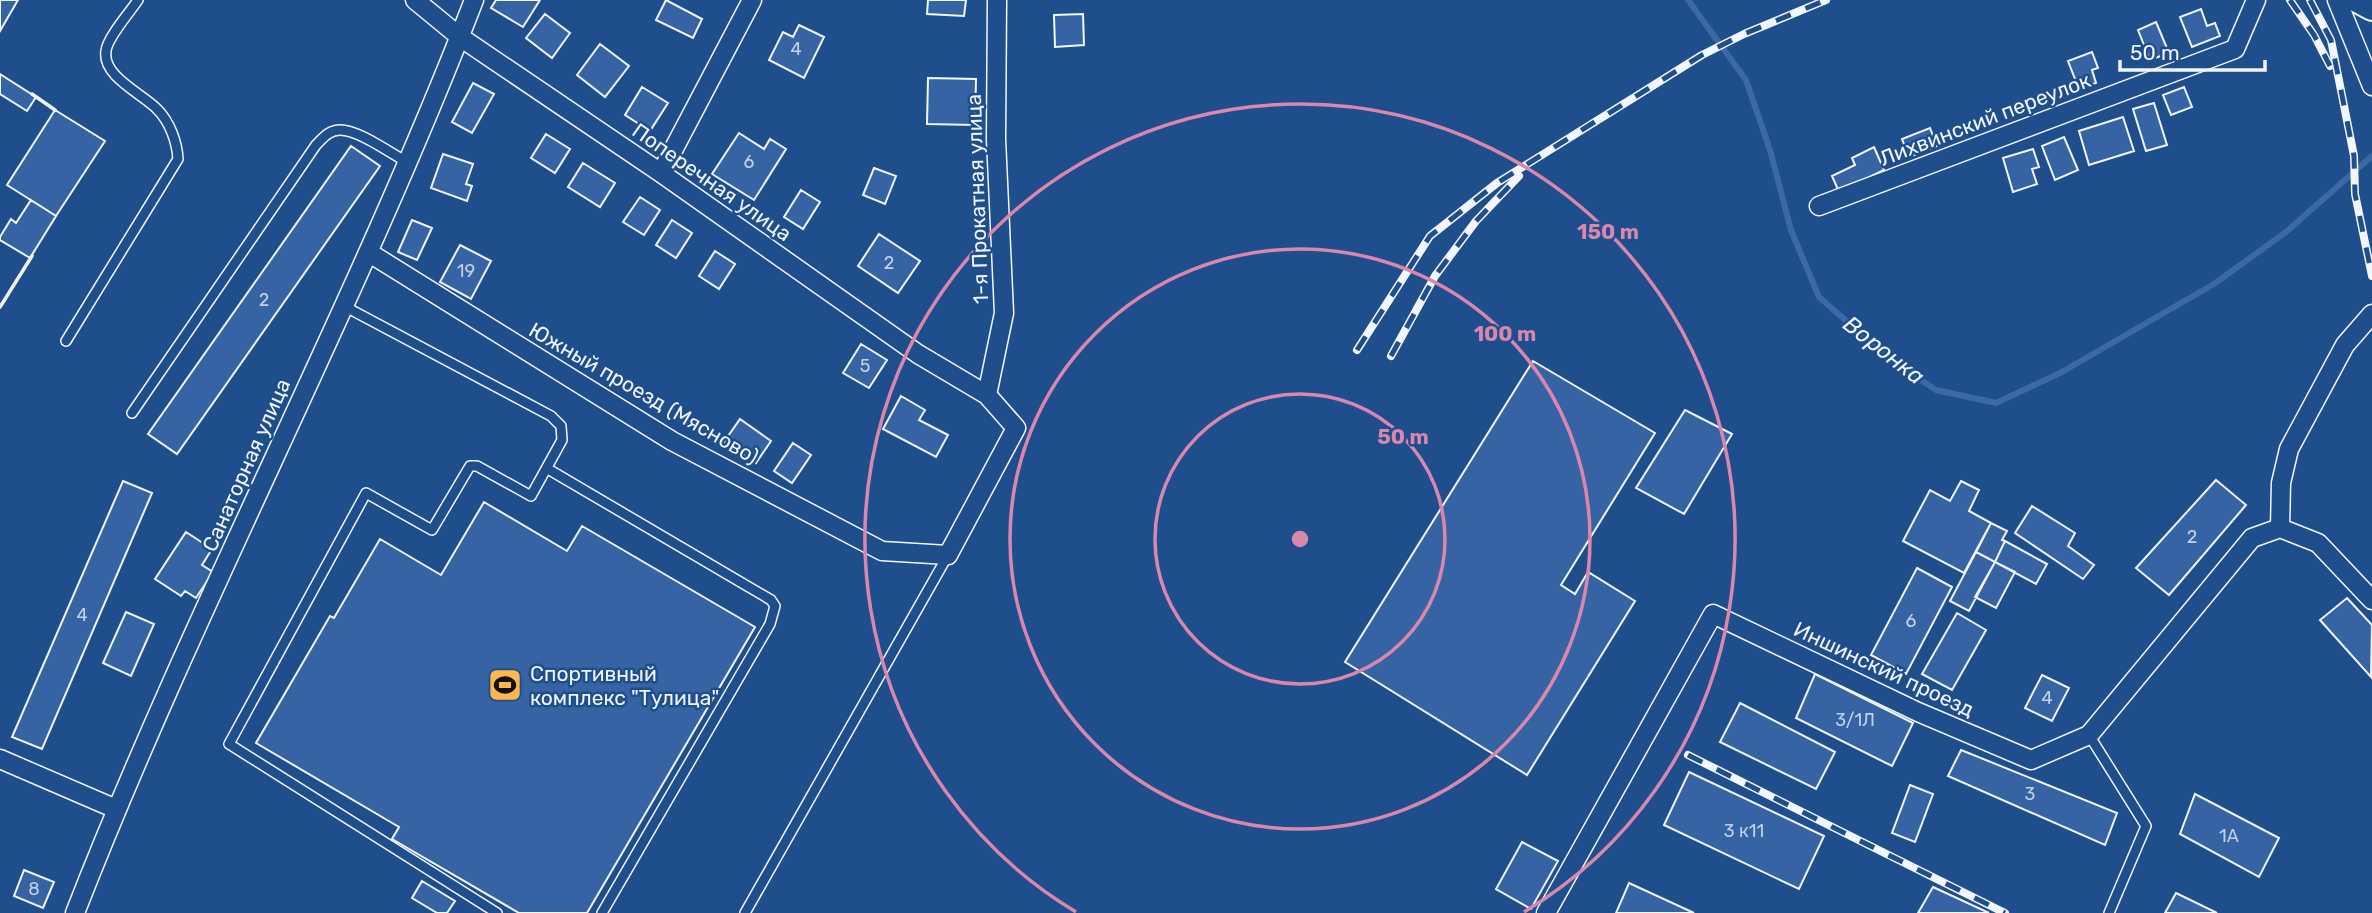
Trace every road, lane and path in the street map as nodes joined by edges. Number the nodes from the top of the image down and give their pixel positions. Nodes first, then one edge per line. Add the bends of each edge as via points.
1 (138, 0) edge
2 (415, 0) edge
3 (474, 0) edge
4 (752, 0) edge
5 (997, 0) edge
6 (2256, 0) edge
7 (2337, 0) edge
8 (2357, 0) edge
9 (2372, 8) edge
10 (460, 37) junction
11 (2372, 86) edge
12 (407, 162) junction
13 (661, 173) junction
14 (1819, 206) dead end
15 (368, 253) junction
16 (342, 305) junction
17 (2372, 314) edge
18 (66, 341) dead end
19 (987, 395) junction
20 (132, 413) dead end
21 (548, 469) junction
22 (2280, 528) junction
23 (948, 555) junction
24 (2372, 600) edge
25 (2090, 735) junction
26 (0, 759) edge
27 (116, 809) junction
28 (75, 913) edge
29 (497, 913) edge
30 (602, 913) edge
31 (745, 913) edge
32 (1546, 913) edge
33 (2109, 913) edge

1 - 18 lane via 106,48 106,64 159,111 177,143 178,159
2 - 10 street, Поперечная улица
3 - 10 street, Санаторная улица
4 - 13 street
5 - 19 street, 1-я Прокатная улица via 996,139 1004,313
6 - 14 street, Лихвинский переулок via 2235,49
7 - 11 street
8 - 9 street
10 - 12 street, Санаторная улица
10 - 13 street, Поперечная улица
12 - 15 street, Санаторная улица
12 - 20 lane via 355,134 328,133
13 - 19 street, Поперечная улица via 918,354
15 - 16 street, Санаторная улица
15 - 23 street, Южный проезд (Мясново) via 672,440 882,551
16 - 21 lane via 557,420 562,440
16 - 27 street, Санаторная улица
17 - 22 street via 2344,345 2289,449 2281,483
19 - 23 street, Поперечная улица via 1016,428
21 - 29 lane via 530,496 470,466 432,530 366,493 229,744
21 - 30 lane via 775,606 770,624
22 - 24 street via 2318,543
22 - 25 street, Иншинский проезд via 2252,538
23 - 31 lane
25 - 32 street, Иншинский проезд via 2031,760 1918,712 1713,614
25 - 33 lane via 2146,826
26 - 27 street
27 - 28 street, Санаторная улица

